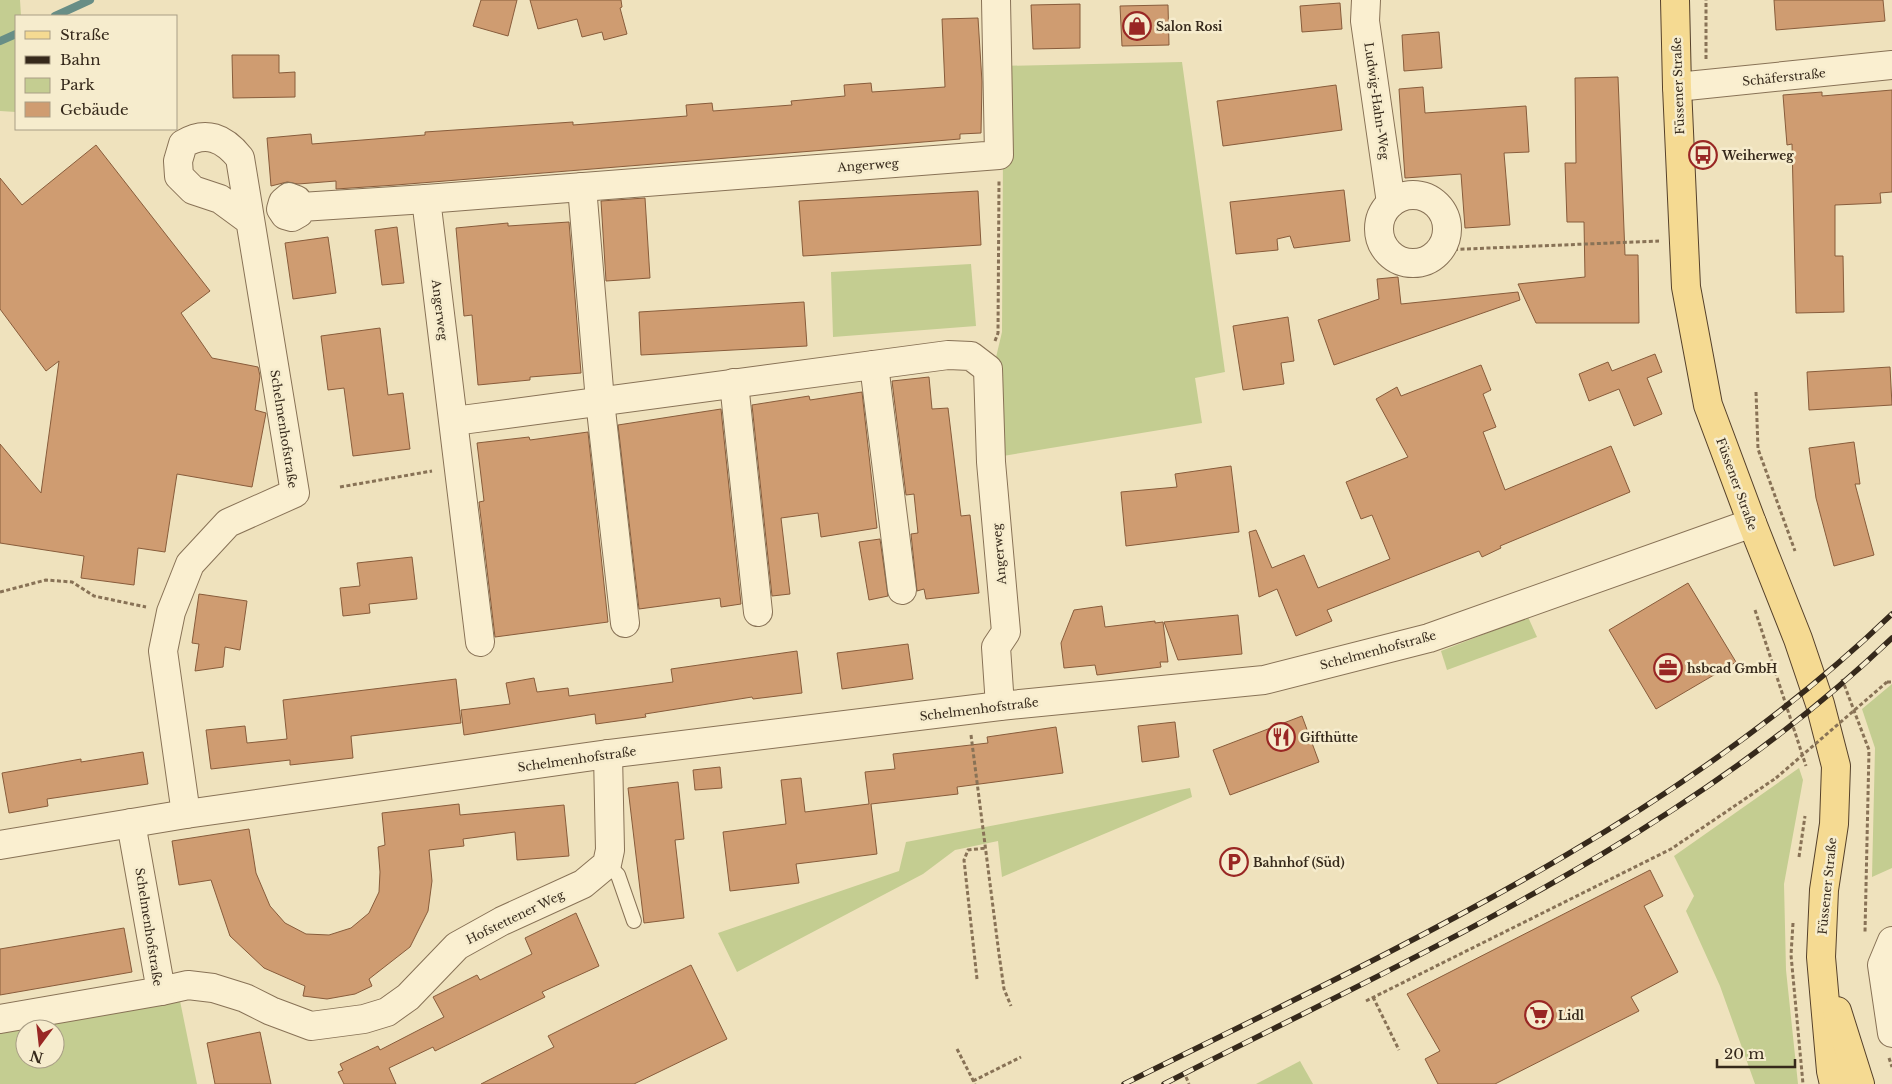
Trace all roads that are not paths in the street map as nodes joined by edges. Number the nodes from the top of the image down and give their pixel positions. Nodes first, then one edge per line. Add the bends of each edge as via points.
1 (996, 0) edge
2 (1366, 0) edge
3 (1675, 0) edge
4 (1892, 65) edge
5 (1677, 87) junction
6 (582, 188) junction
7 (426, 199) junction
8 (1391, 203) junction
9 (300, 207) dead end
10 (250, 221) dead end
11 (874, 365) junction
12 (734, 383) junction
13 (600, 401) junction
14 (454, 421) junction
15 (1752, 523) junction
16 (902, 590) dead end
17 (758, 612) dead end
18 (625, 623) dead end
19 (480, 642) dead end
20 (1000, 706) junction
21 (608, 754) junction
22 (186, 814) junction
23 (131, 823) junction
24 (0, 845) edge
25 (607, 864) junction
26 (634, 921) dead end
27 (1892, 941) edge
28 (1821, 957) junction
29 (161, 991) junction
30 (0, 1019) edge
31 (1892, 1033) edge
32 (1834, 1084) edge
33 (1860, 1084) edge

1 - 6 street, Angerweg via 1000,155
2 - 8 street, Ludwig-Hahn-Weg via 1365,21
3 - 5 main road, Füssener Straße
4 - 5 street, Schäferstraße
5 - 15 main road, Füssener Straße via 1686,287 1708,405
6 - 7 street, Angerweg
6 - 13 street
7 - 9 street, Angerweg
7 - 14 street, Angerweg
8 - 8 street via 1382,217 1379,234 1383,245 1399,261 1410,264 1433,258 1441,250 1448,229 1446,218 1437,205 1423,196 1412,195
10 - 22 street, Schelmenhofstraße via 295,493 228,523 190,564 171,612 164,651
11 - 12 street
11 - 16 street
11 - 20 street, Angerweg via 948,355 971,356 988,368 991,462 1006,632 996,648
12 - 13 street
12 - 17 street
13 - 14 street
13 - 18 street
14 - 19 street, Angerweg
15 - 20 street, Schelmenhofstraße via 1429,638 1264,680
15 - 28 main road, Füssener Straße via 1798,639 1836,766 1834,824 1824,890
20 - 21 street, Schelmenhofstraße
21 - 22 street, Schelmenhofstraße
21 - 25 street via 610,850
22 - 23 street, Schelmenhofstraße
23 - 24 street, Schelmenhofstraße
23 - 29 street, Schelmenhofstraße
25 - 26 lane via 618,875
25 - 29 street, Hofstettener Weg via 583,884 502,921 457,946 408,997 387,1012 364,1019 311,1026 213,988 188,985
27 - 31 street via 1882,965
28 - 32 main road, Füssener Straße via 1830,1071
28 - 33 main road, Füssener Straße
29 - 30 street, Schelmenhofstraße

